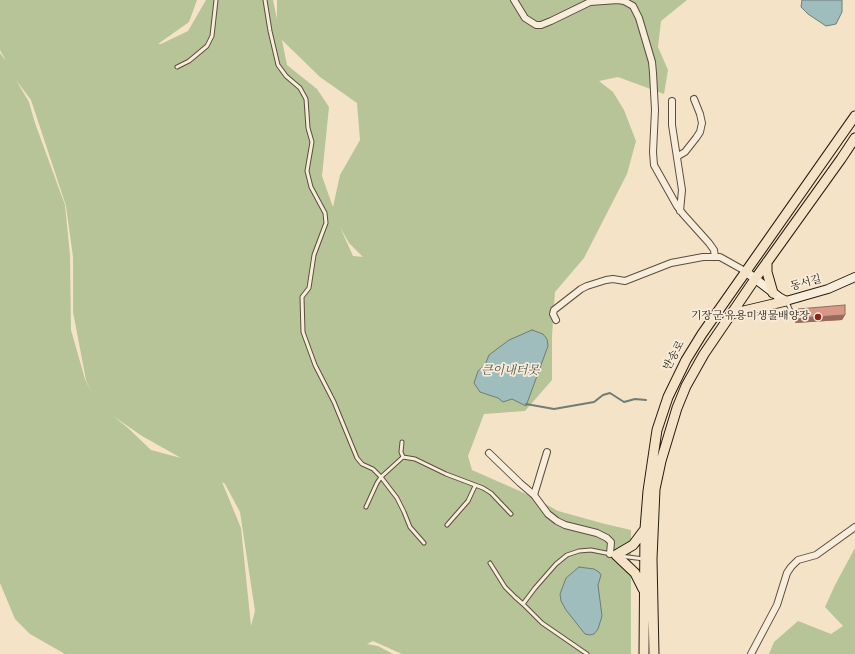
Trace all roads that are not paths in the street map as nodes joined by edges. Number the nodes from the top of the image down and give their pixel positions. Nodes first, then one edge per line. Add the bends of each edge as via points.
1 (216, 0) edge
2 (265, 0) edge
3 (514, 0) edge
4 (177, 67) dead end
5 (694, 99) dead end
6 (672, 101) dead end
7 (855, 116) edge
8 (855, 138) edge
9 (678, 156) junction
10 (680, 210) junction
11 (715, 257) junction
12 (767, 262) junction
13 (745, 271) junction
14 (855, 277) edge
15 (755, 279) junction
16 (773, 292) junction
17 (786, 301) junction
18 (725, 302) junction
19 (791, 311) dead end
20 (731, 314) junction
21 (556, 320) dead end
22 (721, 329) junction
23 (402, 442) dead end
24 (547, 452) dead end
25 (489, 453) dead end
26 (403, 457) junction
27 (381, 477) junction
28 (475, 486) junction
29 (534, 495) junction
30 (366, 507) dead end
31 (511, 514) dead end
32 (447, 525) dead end
33 (855, 527) edge
34 (645, 529) junction
35 (424, 543) dead end
36 (613, 554) junction
37 (649, 559) junction
38 (490, 563) dead end
39 (645, 592) junction
40 (523, 604) junction
41 (587, 654) edge
42 (644, 654) edge
43 (654, 654) edge
44 (751, 654) edge

1 - 4 lane via 212,36 207,46
2 - 27 lane via 278,64 286,76 300,88 306,100 312,142 307,171 311,187 325,213 326,223 314,255 309,288 302,297 303,332 315,366 334,402 357,458
3 - 10 street via 525,18 541,25 590,2 618,0 633,6 639,18 654,73 654,165
5 - 9 street via 702,123 700,132 685,152
6 - 9 street via 672,125
7 - 13 main road, 반송로
8 - 12 main road, 반송로
9 - 10 street via 682,190
10 - 11 street via 709,243
11 - 13 street via 722,258
11 - 21 street via 671,263 625,281 613,279 592,284 581,289 554,310
12 - 15 main road, 반송로
12 - 16 main road
13 - 15 street, 동서길
13 - 18 main road, 반송로
14 - 17 street, 동서길 via 828,289
15 - 16 street, 동서길
15 - 20 main road, 반송로
16 - 17 street, 동서길
17 - 19 lane
17 - 20 main road
18 - 22 main road via 728,301 730,304 719,321
18 - 34 main road, 반송로 via 692,350 668,397 658,430 648,490
20 - 22 main road, 반송로
22 - 37 main road, 반송로 via 686,386 669,432 655,489
23 - 26 lane
24 - 29 street
25 - 29 street
26 - 27 lane
26 - 28 lane via 416,459
27 - 30 lane
27 - 35 lane via 397,498 410,527
28 - 31 lane via 491,493
28 - 32 lane via 468,501
29 - 36 street via 556,521 607,538 611,542
33 - 44 street via 816,555 798,560 791,568 777,605
34 - 36 main road via 633,545
34 - 37 main road, 반송로
36 - 37 lane
36 - 39 main road via 635,573
36 - 40 lane via 591,550 567,555 551,569
37 - 39 main road, 반송로
37 - 43 main road, 반송로
38 - 40 lane via 505,587
39 - 42 main road, 반송로
40 - 41 lane via 542,624

